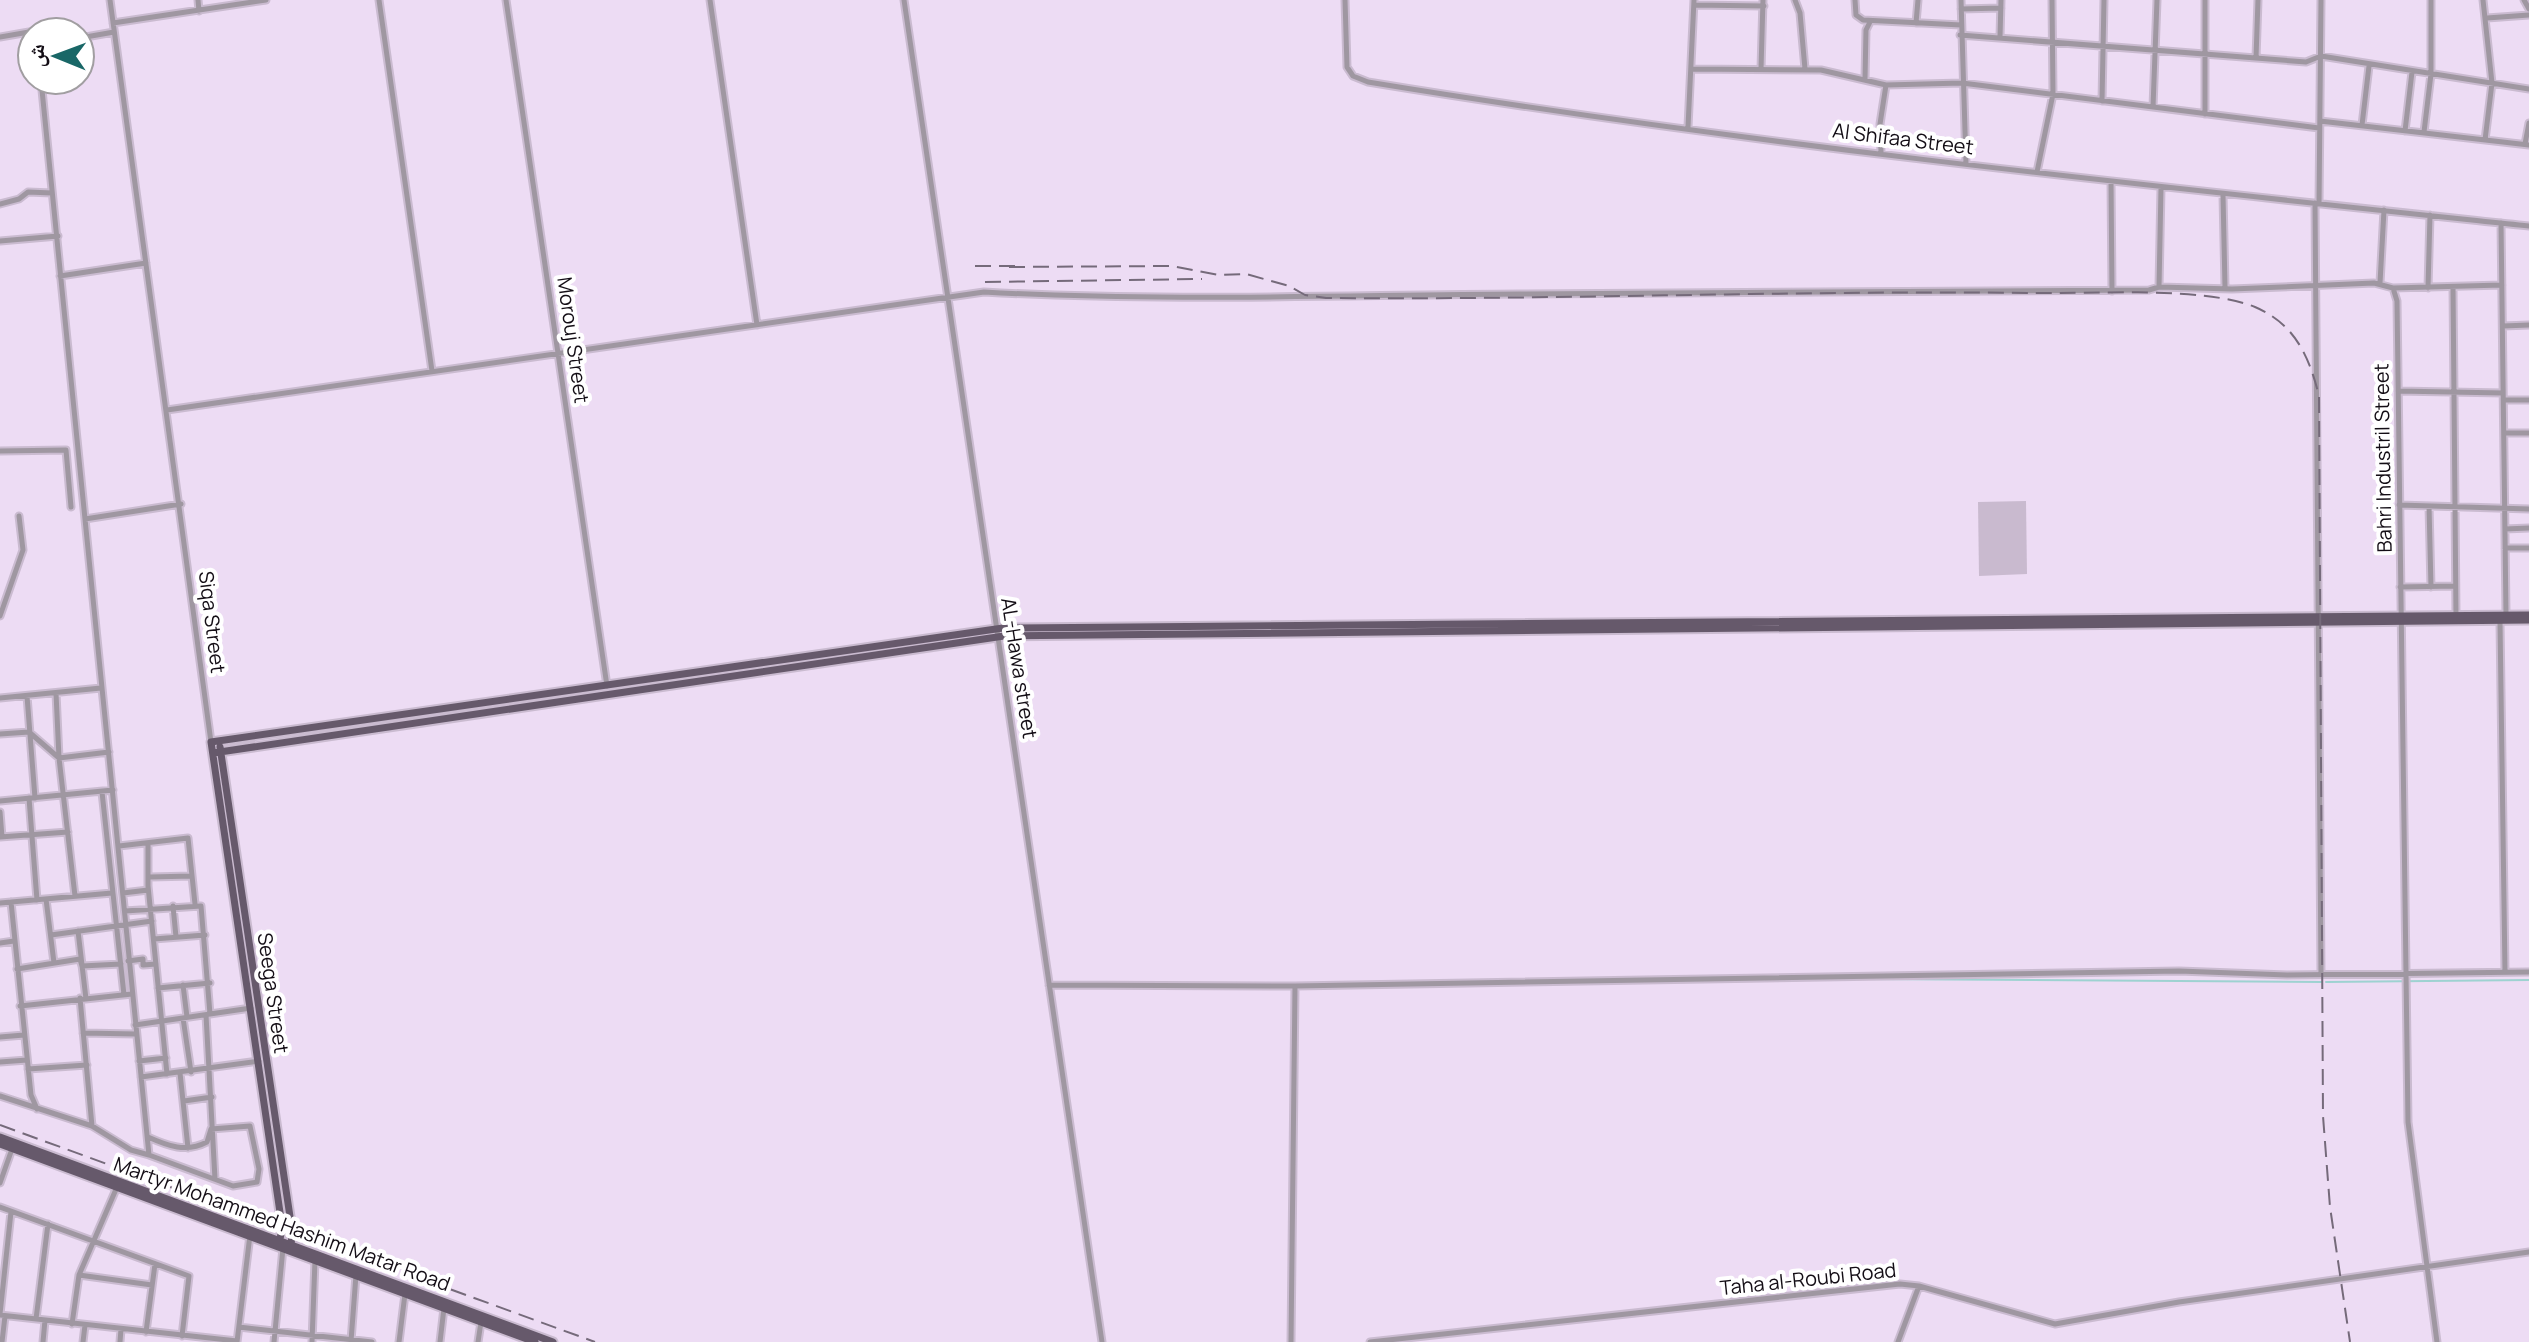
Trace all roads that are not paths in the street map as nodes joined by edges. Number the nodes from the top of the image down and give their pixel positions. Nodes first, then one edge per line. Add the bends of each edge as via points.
1 (110, 0) edge
2 (198, 0) edge
3 (266, 0) edge
4 (379, 0) edge
5 (506, 0) edge
6 (710, 0) edge
7 (904, 0) edge
8 (1345, 0) edge
9 (1795, 0) edge
10 (1855, 0) edge
11 (1918, 0) edge
12 (1961, 0) edge
13 (2001, 0) edge
14 (2052, 0) edge
15 (2104, 0) edge
16 (2157, 0) edge
17 (2205, 0) edge
18 (2258, 0) edge
19 (2321, 0) edge
20 (2431, 0) edge
21 (2483, 0) edge
22 (2524, 0) edge
23 (1694, 2) edge
24 (1764, 3) edge
25 (2001, 8) junction
26 (1961, 9) junction
27 (199, 11) junction
28 (2529, 12) edge
29 (2487, 18) junction
30 (1870, 22) junction
31 (113, 23) junction
32 (1916, 23) junction
33 (1961, 25) junction
34 (114, 32) junction
35 (96, 35) edge
36 (1960, 35) junction
37 (2000, 37) junction
38 (2052, 41) junction
39 (2103, 45) junction
40 (2155, 49) junction
41 (2205, 53) junction
42 (2321, 56) junction
43 (2256, 58) junction
44 (2369, 66) junction
45 (1691, 69) junction
46 (1761, 69) junction
47 (1805, 69) junction
48 (2412, 72) junction
49 (2431, 74) junction
50 (1865, 79) junction
51 (1962, 83) junction
52 (2492, 83) junction
53 (1886, 85) junction
54 (2529, 89) edge
55 (2053, 94) junction
56 (43, 96) edge
57 (2102, 101) junction
58 (2153, 107) junction
59 (2205, 114) junction
60 (2529, 123) edge
61 (2320, 124) junction
62 (2362, 125) junction
63 (1688, 127) junction
64 (2405, 131) junction
65 (2424, 132) junction
66 (2485, 140) junction
67 (2527, 145) edge
68 (1881, 152) junction
69 (1966, 163) junction
70 (2037, 172) junction
71 (2111, 181) junction
72 (2161, 187) junction
73 (52, 193) junction
74 (2223, 195) junction
75 (0, 204) edge
76 (2317, 204) junction
77 (2384, 210) junction
78 (2430, 215) junction
79 (2501, 223) junction
80 (2529, 226) edge
81 (58, 236) junction
82 (0, 241) edge
83 (146, 263) junction
84 (60, 276) junction
85 (2380, 283) junction
86 (2502, 285) junction
87 (2315, 286) junction
88 (2159, 287) junction
89 (2225, 287) junction
90 (2453, 287) junction
91 (2393, 288) junction
92 (2428, 288) junction
93 (2112, 291) junction
94 (946, 296) junction
95 (757, 325) junction
96 (2529, 325) edge
97 (2503, 326) junction
98 (559, 356) junction
99 (432, 371) junction
100 (2398, 391) junction
101 (2454, 391) junction
102 (2504, 397) junction
103 (2529, 400) edge
104 (167, 410) junction
105 (2504, 433) junction
106 (2529, 433) edge
107 (0, 451) edge
108 (181, 504) junction
109 (2399, 505) junction
110 (2429, 506) junction
111 (2455, 506) junction
112 (71, 507) dead end
113 (2505, 509) junction
114 (2529, 509) edge
115 (19, 516) dead end
116 (85, 519) junction
117 (2529, 528) edge
118 (2505, 529) junction
119 (2505, 548) junction
120 (2529, 548) edge
121 (2455, 586) junction
122 (2400, 587) junction
123 (2431, 587) junction
124 (2456, 615) junction
125 (0, 616) edge
126 (2503, 618) junction
127 (2529, 618) edge
128 (2401, 619) junction
129 (2318, 620) junction
130 (998, 633) junction
131 (768, 666) junction
132 (607, 686) junction
133 (101, 688) junction
134 (56, 693) junction
135 (27, 696) junction
136 (0, 698) edge
137 (29, 732) junction
138 (0, 734) edge
139 (215, 741) junction
140 (109, 752) junction
141 (217, 752) junction
142 (59, 758) junction
143 (113, 790) junction
144 (102, 792) junction
145 (63, 796) junction
146 (32, 798) junction
147 (0, 801) edge
148 (0, 812) edge
149 (68, 832) junction
150 (32, 835) junction
151 (1, 837) edge
152 (148, 843) junction
153 (119, 846) junction
154 (192, 876) junction
155 (150, 877) junction
156 (148, 890) junction
157 (112, 893) junction
158 (123, 893) junction
159 (75, 896) junction
160 (46, 899) junction
161 (37, 900) junction
162 (11, 902) junction
163 (0, 903) edge
164 (195, 904) junction
165 (173, 906) junction
166 (151, 908) junction
167 (125, 911) junction
168 (152, 921) junction
169 (126, 924) junction
170 (117, 926) junction
171 (78, 931) junction
172 (51, 935) junction
173 (205, 935) junction
174 (176, 937) junction
175 (154, 939) junction
176 (14, 941) junction
177 (0, 943) edge
178 (128, 961) junction
179 (54, 963) junction
180 (121, 964) junction
181 (156, 964) junction
182 (82, 966) junction
183 (17, 969) junction
184 (2505, 972) junction
185 (2529, 972) edge
186 (2321, 973) junction
187 (2406, 978) junction
188 (210, 983) junction
189 (183, 985) junction
190 (1049, 985) junction
191 (1295, 986) junction
192 (158, 988) junction
193 (132, 994) junction
194 (124, 995) junction
195 (83, 999) junction
196 (20, 1006) junction
197 (252, 1007) junction
198 (208, 1014) junction
199 (185, 1018) junction
200 (161, 1021) junction
201 (135, 1025) junction
202 (83, 1033) junction
203 (136, 1034) junction
204 (24, 1035) junction
205 (0, 1037) edge
206 (166, 1058) junction
207 (27, 1060) junction
208 (139, 1061) junction
209 (260, 1061) junction
210 (0, 1062) edge
211 (87, 1065) junction
212 (28, 1069) junction
213 (211, 1069) junction
214 (191, 1072) junction
215 (180, 1073) junction
216 (167, 1074) junction
217 (141, 1077) junction
218 (0, 1096) edge
219 (212, 1097) junction
220 (184, 1101) junction
221 (37, 1109) junction
222 (92, 1126) junction
223 (211, 1129) junction
224 (0, 1137) edge
225 (148, 1137) junction
226 (0, 1144) edge
227 (188, 1148) junction
228 (12, 1149) junction
229 (149, 1155) junction
230 (215, 1179) junction
231 (0, 1183) edge
232 (117, 1186) junction
233 (0, 1207) edge
234 (11, 1212) junction
235 (48, 1224) junction
236 (251, 1233) junction
237 (96, 1242) junction
238 (285, 1246) junction
239 (2529, 1252) edge
240 (315, 1260) junction
241 (155, 1264) junction
242 (2426, 1266) junction
243 (79, 1275) junction
244 (356, 1275) junction
245 (152, 1285) junction
246 (1919, 1286) junction
247 (405, 1294) junction
248 (444, 1308) junction
249 (2, 1315) edge
250 (36, 1319) junction
251 (45, 1320) junction
252 (481, 1322) junction
253 (72, 1324) junction
254 (85, 1325) junction
255 (239, 1327) junction
256 (121, 1329) junction
257 (146, 1332) junction
258 (275, 1332) junction
259 (161, 1334) junction
260 (182, 1336) junction
261 (312, 1339) edge
262 (518, 1339) edge
263 (198, 1340) edge
264 (351, 1341) edge
265 (2, 1342) edge
266 (43, 1342) edge
267 (83, 1342) edge
268 (120, 1342) edge
269 (160, 1342) edge
270 (237, 1342) edge
271 (274, 1342) edge
272 (372, 1342) edge
273 (399, 1342) edge
274 (440, 1342) edge
275 (478, 1342) edge
276 (535, 1342) edge
277 (553, 1342) edge
278 (1102, 1342) edge
279 (1291, 1342) edge
280 (1370, 1342) edge
281 (1898, 1342) edge
282 (2437, 1342) edge

1 - 31 street, Siqa Street
2 - 27 street
3 - 27 street
4 - 99 street
5 - 98 street, Morouj Street
6 - 95 street
7 - 94 street, AL-Hawa street
8 - 63 street, Al Shifaa Street via 1347,67 1359,79
9 - 47 street
10 - 30 street via 1856,15
11 - 32 street
12 - 26 street
13 - 25 street
14 - 38 street
15 - 39 street
16 - 40 street
17 - 41 street
18 - 43 street
19 - 42 street
20 - 49 street
21 - 29 street
22 - 28 street
23 - 24 street
23 - 45 street
24 - 46 street
25 - 26 street
25 - 37 street
26 - 33 street
27 - 31 street
28 - 29 street
29 - 52 street
30 - 32 street
30 - 50 street
31 - 34 street, Siqa Street
32 - 33 street
33 - 36 street
34 - 35 street
34 - 83 street, Siqa Street
36 - 37 street
36 - 51 street
37 - 38 street
38 - 39 street
38 - 55 street
39 - 40 street
39 - 57 street
40 - 41 street
40 - 58 street
41 - 43 street
41 - 59 street
42 - 43 street via 2306,62
42 - 44 street
42 - 61 street
44 - 48 street
44 - 62 street
45 - 46 street
45 - 63 street
46 - 47 street
47 - 50 street
48 - 49 street
48 - 64 street
49 - 52 street
49 - 65 street
50 - 53 street
51 - 53 street
51 - 55 street
51 - 69 street
52 - 54 street
52 - 66 street
53 - 68 street
55 - 57 street
55 - 70 street
56 - 73 street
57 - 58 street
58 - 59 street
59 - 61 street
60 - 67 street
61 - 62 street
61 - 76 street
62 - 64 street
63 - 68 street, Al Shifaa Street
64 - 65 street
65 - 66 street
66 - 67 street
68 - 69 street, Al Shifaa Street
69 - 70 street, Al Shifaa Street
70 - 71 street, Al Shifaa Street
71 - 72 street, Al Shifaa Street
71 - 93 street
72 - 74 street, Al Shifaa Street
72 - 88 street
73 - 75 street via 28,192
73 - 81 street
74 - 76 street, Al Shifaa Street
74 - 89 street
76 - 77 street, Al Shifaa Street
76 - 87 street
77 - 78 street, Al Shifaa Street
77 - 85 street
78 - 79 street, Al Shifaa Street
78 - 92 street
79 - 80 street, Al Shifaa Street
79 - 86 street
81 - 82 street
81 - 84 street
83 - 84 street
83 - 104 street, Siqa Street
84 - 116 street
85 - 87 street
85 - 91 street
86 - 90 street
86 - 97 street
87 - 89 street
87 - 129 street
88 - 89 street
88 - 93 street
90 - 92 street
90 - 101 street
91 - 92 street
91 - 100 street, Bahri Industril Street
93 - 94 street
94 - 95 street
94 - 130 street, AL-Hawa street
95 - 98 street
96 - 97 street
97 - 102 street
98 - 99 street
98 - 132 street, Morouj Street
99 - 104 street
100 - 101 street
100 - 109 street, Bahri Industril Street
101 - 102 street
101 - 111 street
102 - 103 street
102 - 105 street
104 - 108 street, Siqa Street
105 - 106 street
105 - 113 street
107 - 112 street via 66,450
108 - 116 street
108 - 139 street, Siqa Street
109 - 110 street
109 - 122 street, Bahri Industril Street
110 - 111 street
110 - 123 street
111 - 113 street
111 - 121 street
113 - 114 street
113 - 118 street
115 - 125 street via 23,550
116 - 133 street
117 - 118 street
118 - 119 street
119 - 120 street
119 - 126 street
121 - 123 street
121 - 124 street
122 - 123 street
122 - 128 street, Bahri Industril Street
124 - 126 main road
124 - 128 main road
126 - 127 main road
126 - 128 main road
126 - 184 street
128 - 129 main road
128 - 187 street, Bahri Industril Street
129 - 130 main road
129 - 186 street
130 - 131 main road
130 - 190 street, AL-Hawa street
131 - 132 main road
131 - 141 main road
132 - 139 main road
133 - 134 street
133 - 140 street
134 - 135 street
134 - 142 street
135 - 136 street
135 - 137 street
137 - 138 street
137 - 142 street
137 - 146 street
139 - 141 main road
140 - 142 street
140 - 143 street
141 - 197 main road
141 - 238 main road, Seega Street via 292,1230
142 - 145 street
143 - 144 street
143 - 153 street
144 - 145 street
144 - 157 street
145 - 146 street
145 - 149 street
146 - 147 street
146 - 150 street
148 - 151 street
149 - 150 street
149 - 159 street
150 - 151 street
150 - 161 street
152 - 153 street
152 - 154 street via 188,838
152 - 155 street
153 - 158 street
154 - 155 street
154 - 164 street
155 - 156 street
156 - 158 street
156 - 166 street
157 - 159 street
157 - 170 street
158 - 167 street
159 - 160 street
160 - 161 street
160 - 172 street
161 - 162 street
162 - 163 street
162 - 176 street
164 - 165 street
164 - 173 street via 202,909
165 - 166 street
165 - 174 street
166 - 167 street
166 - 168 street
167 - 169 street
168 - 169 street
168 - 175 street
169 - 170 street
169 - 178 street
170 - 171 street
170 - 180 street
171 - 172 street
171 - 182 street
172 - 179 street
173 - 174 street
173 - 188 street
174 - 175 street
175 - 181 street
176 - 177 street
176 - 183 street
178 - 181 street
178 - 193 street
179 - 182 street via 80,959
179 - 183 street
180 - 182 street
180 - 194 street
181 - 192 street
182 - 195 street
183 - 196 street
184 - 185 street
184 - 187 street
186 - 187 street
186 - 191 street
187 - 242 street, Bahri Industril Street via 2408,1122
188 - 189 street
188 - 198 street
189 - 192 street
189 - 199 street
190 - 191 street
190 - 278 street, AL-Hawa street
191 - 279 street
192 - 200 street
193 - 194 street
193 - 201 street
194 - 195 street
195 - 196 street
195 - 202 street
196 - 204 street
197 - 198 street
197 - 209 main road
198 - 199 street
198 - 213 street
199 - 200 street
199 - 214 street
200 - 201 street
200 - 206 street
201 - 203 street
202 - 203 street
202 - 211 street
203 - 208 street
204 - 205 street
204 - 207 street
206 - 208 street
206 - 216 street
207 - 210 street
207 - 212 street
208 - 217 street
209 - 213 street
209 - 238 main road
211 - 212 street
211 - 222 street
212 - 221 street
213 - 214 street
213 - 219 street
214 - 215 street
215 - 216 street
215 - 220 street
216 - 217 street
217 - 225 street
218 - 221 street
219 - 220 street
219 - 223 street
220 - 227 street
221 - 222 street
222 - 229 street
223 - 227 street via 207,1142
223 - 230 street
223 - 230 street via 252,1126 259,1169 257,1182 248,1186
224 - 236 main road, Martyr Mohammed Hashim Matar Road
225 - 227 street
225 - 229 street
226 - 228 main road, Martyr Mohammed Hashim Matar Road
228 - 231 street
228 - 232 main road, Martyr Mohammed Hashim Matar Road
229 - 230 street
232 - 236 main road, Martyr Mohammed Hashim Matar Road
232 - 237 street
233 - 234 street
234 - 235 street
234 - 249 street
235 - 237 street
235 - 250 street
236 - 238 main road, Martyr Mohammed Hashim Matar Road
236 - 255 street
237 - 241 street
237 - 243 street
238 - 240 main road, Martyr Mohammed Hashim Matar Road
238 - 258 street
238 - 277 main road, Martyr Mohammed Hashim Matar Road
239 - 242 street, Taha al-Roubi Road
240 - 244 main road, Martyr Mohammed Hashim Matar Road
240 - 261 street
241 - 245 street
241 - 260 street via 189,1276
242 - 246 street, Taha al-Roubi Road via 2055,1324
242 - 282 street, Bahri Industril Street
243 - 245 street
243 - 253 street
244 - 247 main road, Martyr Mohammed Hashim Matar Road
244 - 264 street
245 - 257 street
246 - 280 street, Taha al-Roubi Road via 1868,1287
246 - 281 street
247 - 248 main road, Martyr Mohammed Hashim Matar Road
247 - 273 street
248 - 252 main road, Martyr Mohammed Hashim Matar Road
248 - 274 street
249 - 250 street
249 - 265 street
250 - 251 street
251 - 253 street
251 - 266 street
252 - 262 main road, Martyr Mohammed Hashim Matar Road
252 - 275 street
253 - 254 street
254 - 256 street
254 - 267 street
255 - 258 street
255 - 270 street
256 - 257 street
256 - 268 street
257 - 259 street
258 - 261 street
258 - 271 street
259 - 260 street
259 - 269 street
260 - 263 street
261 - 264 street
262 - 276 main road, Martyr Mohammed Hashim Matar Road
263 - 270 street
264 - 272 street

